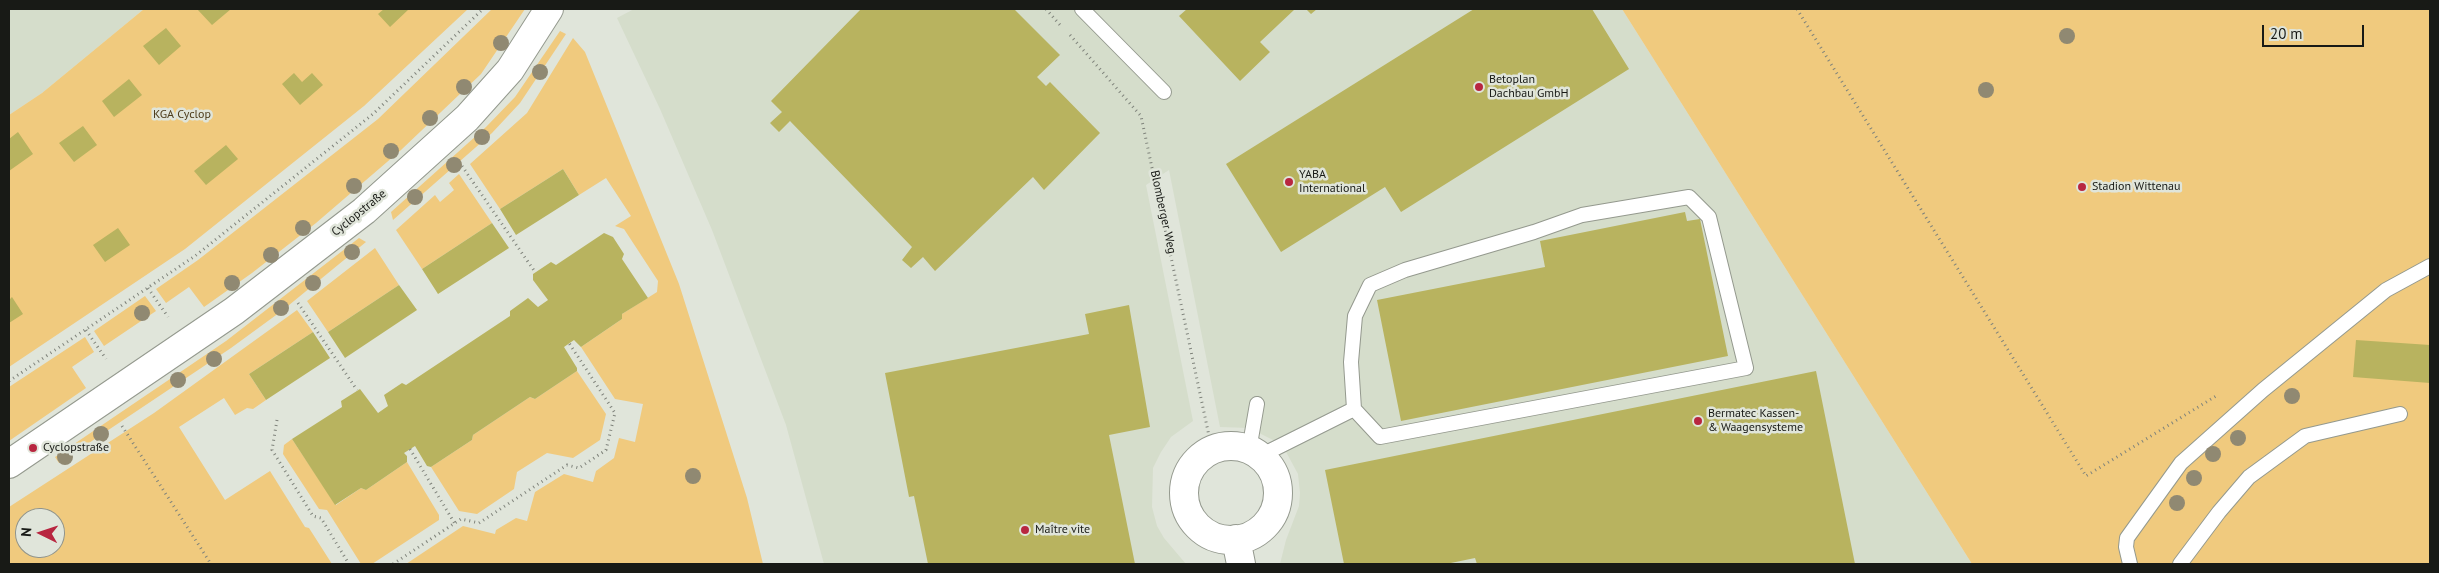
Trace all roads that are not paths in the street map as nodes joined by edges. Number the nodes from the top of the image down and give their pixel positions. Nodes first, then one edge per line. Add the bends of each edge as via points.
1 (549, 9) edge
2 (1082, 9) edge
3 (1164, 92) dead end
4 (2430, 266) edge
5 (1257, 404) dead end
6 (1354, 409) junction
7 (2400, 414) dead end
8 (1254, 453) junction
9 (9, 464) edge
10 (1238, 552) edge
11 (2130, 564) edge
12 (2180, 564) edge

1 - 9 street, Cyclopstraße via 510,70 467,118 364,211 214,325
2 - 3 lane
4 - 11 lane via 2386,290 2263,390 2181,463 2127,538
5 - 8 lane
6 - 6 lane via 1351,362 1355,316 1370,285 1405,270 1582,215 1690,197 1709,217 1746,368 1380,437
6 - 8 lane
7 - 12 lane via 2305,436 2249,477
8 - 10 street via 1271,468 1277,498 1264,526 1251,535
8 - 10 street via 1237,446 1212,450 1190,469 1185,483 1184,498 1196,524

